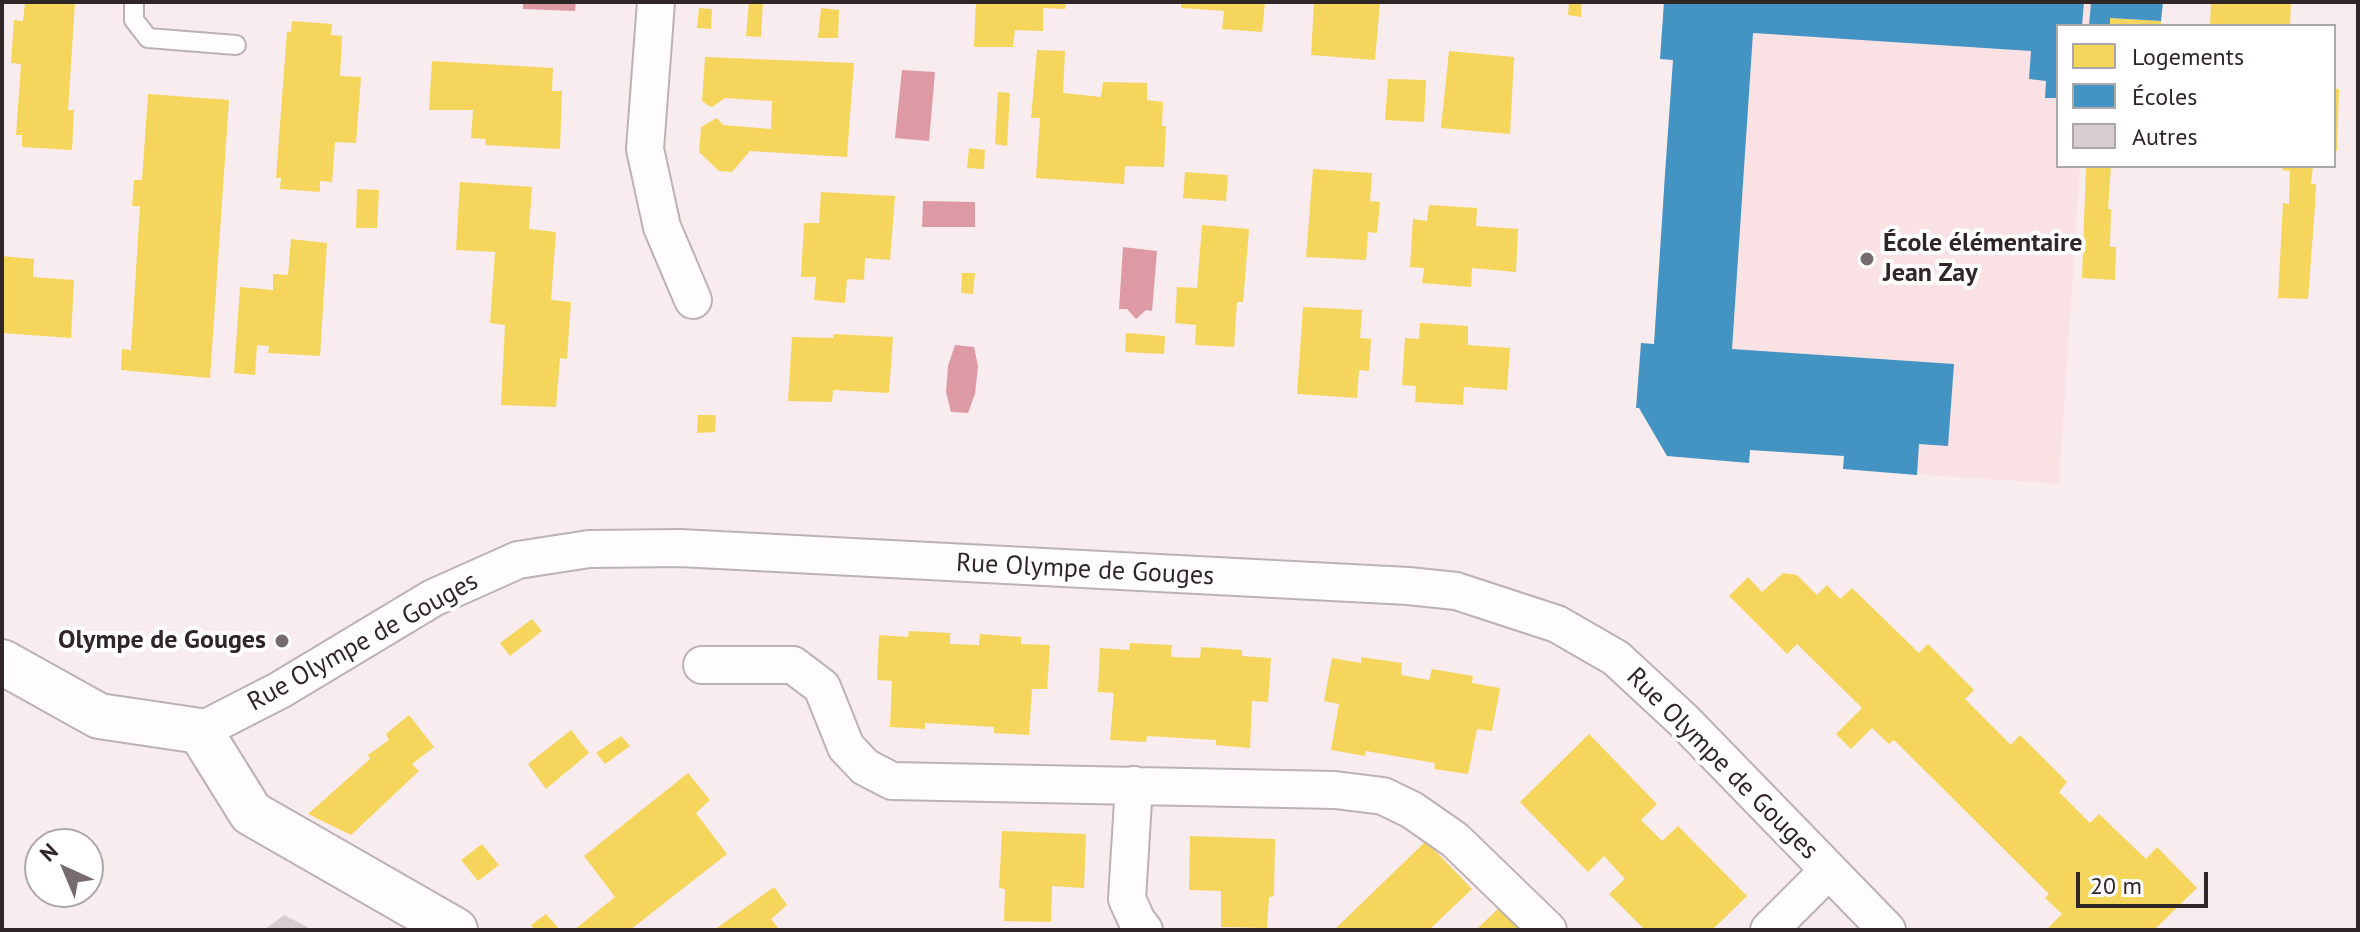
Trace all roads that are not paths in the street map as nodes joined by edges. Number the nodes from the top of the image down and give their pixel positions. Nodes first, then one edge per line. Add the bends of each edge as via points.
1 (134, 2) edge
2 (656, 2) edge
3 (236, 45) dead end
4 (693, 300) dead end
5 (2, 662) edge
6 (702, 665) dead end
7 (200, 731) junction
8 (1134, 785) junction
9 (1828, 871) junction
10 (455, 930) edge
11 (1144, 930) edge
12 (1548, 930) edge
13 (1769, 930) edge
14 (1887, 930) edge

1 - 3 lane via 134,20 148,38
2 - 4 street via 645,149 662,227
5 - 7 street via 99,716
6 - 8 street via 793,665 822,687 846,747 865,767 892,781
7 - 9 street, Rue Olympe de Gouges via 280,690 433,598 518,560 589,549 680,548 1408,586 1456,591 1510,607 1557,624 1616,658
7 - 10 street via 251,813
8 - 11 street via 1127,899
8 - 12 street via 1383,796 1455,840
9 - 13 street
9 - 14 street, Rue Olympe de Gouges

